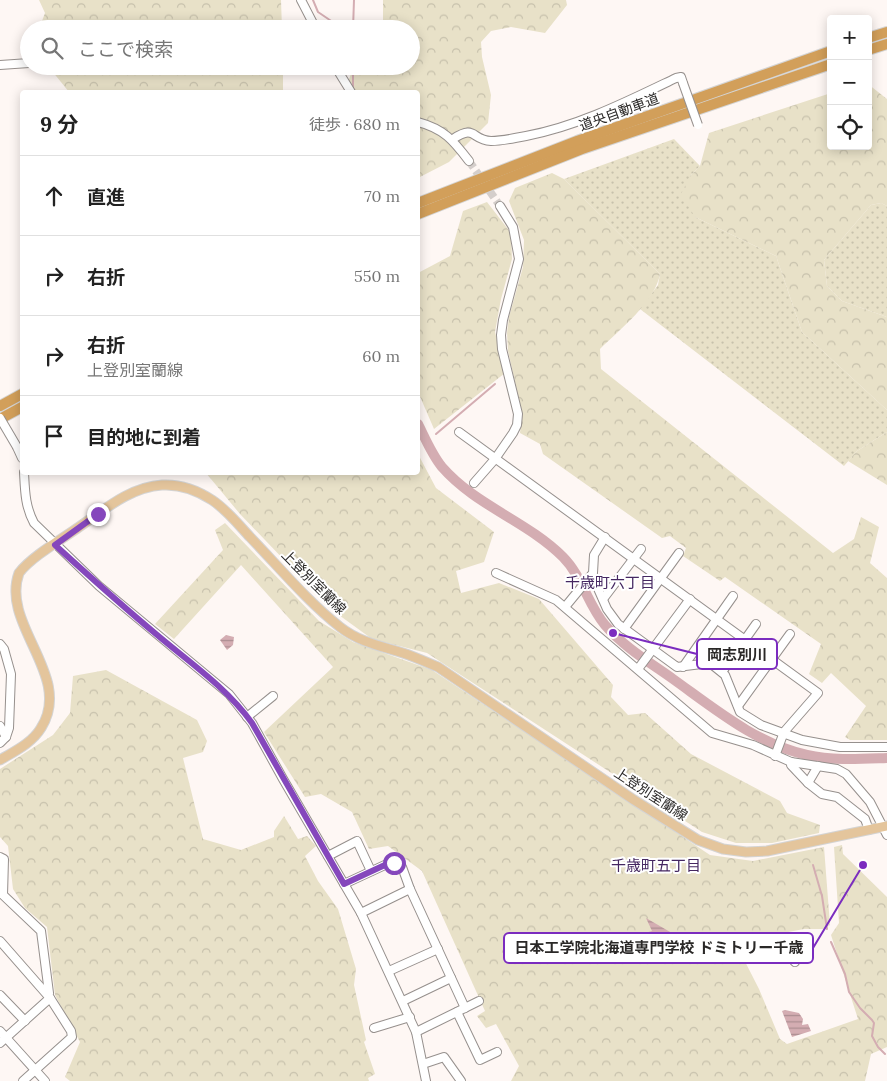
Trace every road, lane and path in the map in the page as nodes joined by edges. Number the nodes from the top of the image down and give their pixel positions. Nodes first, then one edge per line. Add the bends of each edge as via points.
1 (301, 0) edge
2 (311, 20) edge
3 (887, 32) edge
4 (872, 37) edge
5 (887, 44) edge
6 (872, 49) edge
7 (827, 52) edge
8 (0, 64) edge
9 (20, 64) edge
10 (827, 65) edge
11 (341, 75) edge
12 (350, 90) edge
13 (420, 123) edge
14 (698, 125) dead end
15 (453, 140) junction
16 (469, 161) tunnel mouth
17 (420, 202) edge
18 (500, 206) tunnel mouth
19 (420, 213) edge
20 (20, 395) edge
21 (0, 406) edge
22 (20, 408) edge
23 (0, 418) edge
24 (459, 432) dead end
25 (20, 454) edge
26 (496, 459) junction
27 (24, 475) edge
28 (474, 483) dead end
29 (605, 538) junction
30 (55, 545) junction
31 (641, 549) dead end
32 (679, 553) dead end
33 (634, 558) junction
34 (496, 572) dead end
35 (591, 577) junction
36 (661, 578) junction
37 (733, 596) dead end
38 (603, 599) junction
39 (690, 600) junction
40 (565, 607) junction
41 (717, 619) junction
42 (756, 624) dead end
43 (624, 629) junction
44 (790, 634) dead end
45 (745, 640) junction
46 (0, 644) edge
47 (652, 649) junction
48 (772, 659) junction
49 (639, 667) junction
50 (682, 667) junction
51 (722, 672) junction
52 (273, 696) dead end
53 (738, 706) junction
54 (248, 717) junction
55 (0, 726) edge
56 (783, 734) junction
57 (3, 740) edge
58 (887, 747) edge
59 (777, 753) junction
60 (0, 760) edge
61 (791, 762) junction
62 (818, 766) junction
63 (808, 783) junction
64 (869, 830) junction
65 (885, 830) edge
66 (328, 856) junction
67 (0, 857) edge
68 (371, 871) junction
69 (2, 883) edge
70 (344, 884) junction
71 (410, 889) junction
72 (362, 912) junction
73 (765, 940) dead end
74 (0, 941) edge
75 (438, 949) junction
76 (795, 962) dead end
77 (389, 972) junction
78 (451, 978) junction
79 (0, 995) edge
80 (50, 998) junction
81 (403, 1001) junction
82 (479, 1001) dead end
83 (461, 1010) junction
84 (410, 1017) junction
85 (25, 1021) junction
86 (374, 1028) dead end
87 (0, 1031) edge
88 (416, 1032) junction
89 (3, 1040) edge
90 (497, 1052) dead end
91 (423, 1064) junction
92 (35, 1070) junction
93 (23, 1081) edge
94 (45, 1081) edge
95 (426, 1081) edge
96 (461, 1081) edge

1 - 2 street
3 - 4 highway
5 - 6 highway
7 - 17 highway, 道央自動車道 via 577,141
8 - 9 street
10 - 19 highway, 道央自動車道 via 582,149
11 - 12 street
13 - 15 street
14 - 15 street, bridge via 681,77 589,117 532,135 490,141 464,132
15 - 16 street
18 - 26 street via 513,228 519,259 501,335 518,414 517,425
20 - 21 highway
22 - 23 highway
23 - 25 street, bridge
24 - 26 street
26 - 28 street
26 - 29 street
27 - 30 street via 28,513
29 - 33 street
29 - 35 street via 594,555
30 - 54 street via 221,688
30 - 60 main road, 上登別室蘭線 via 19,573 10,599 12,618 46,686 46,715 36,735
30 - 64 main road, 上登別室蘭線 via 129,494 162,485 195,491 213,500 316,607 342,628 362,641 438,667 698,840 723,849 767,852
31 - 33 street
32 - 36 street
33 - 36 street
33 - 38 street
34 - 40 street via 552,597
35 - 38 street
35 - 40 street
36 - 39 street
36 - 43 street
37 - 41 street
38 - 43 street
39 - 41 street
39 - 47 street
40 - 49 street
41 - 45 street
41 - 50 street
42 - 45 street
43 - 47 street
44 - 48 street
45 - 48 street
45 - 51 street
46 - 57 street via 11,674 9,728
47 - 49 street
47 - 50 street via 677,667
48 - 53 street
48 - 56 street via 818,693
49 - 59 street via 712,733
50 - 51 street via 710,663
51 - 53 street
52 - 54 street
53 - 56 street via 740,712
54 - 66 street
55 - 57 street
56 - 58 street via 840,747
56 - 59 street
59 - 61 street
61 - 62 street
61 - 63 street
62 - 63 street
62 - 65 street via 837,769 852,779 870,802
63 - 64 street via 822,794 837,797 865,819
64 - 65 main road, 上登別室蘭線
66 - 68 street via 357,841
66 - 70 street
67 - 69 street via 4,860
68 - 70 street
68 - 71 street via 387,864 399,865
69 - 80 street via 4,894 40,931
70 - 72 street
71 - 72 street
71 - 75 street
72 - 77 street
73 - 76 street via 770,953
74 - 80 street
75 - 77 street
75 - 78 street
77 - 81 street
78 - 81 street
78 - 83 street
79 - 85 street
80 - 85 street
80 - 92 street via 72,1037
81 - 84 street
82 - 83 street
83 - 88 street
83 - 90 street via 480,1060
84 - 86 street
84 - 88 street
85 - 89 street
87 - 89 street
88 - 91 street
89 - 92 street
91 - 95 street
91 - 96 street via 444,1056
92 - 93 street
92 - 94 street

